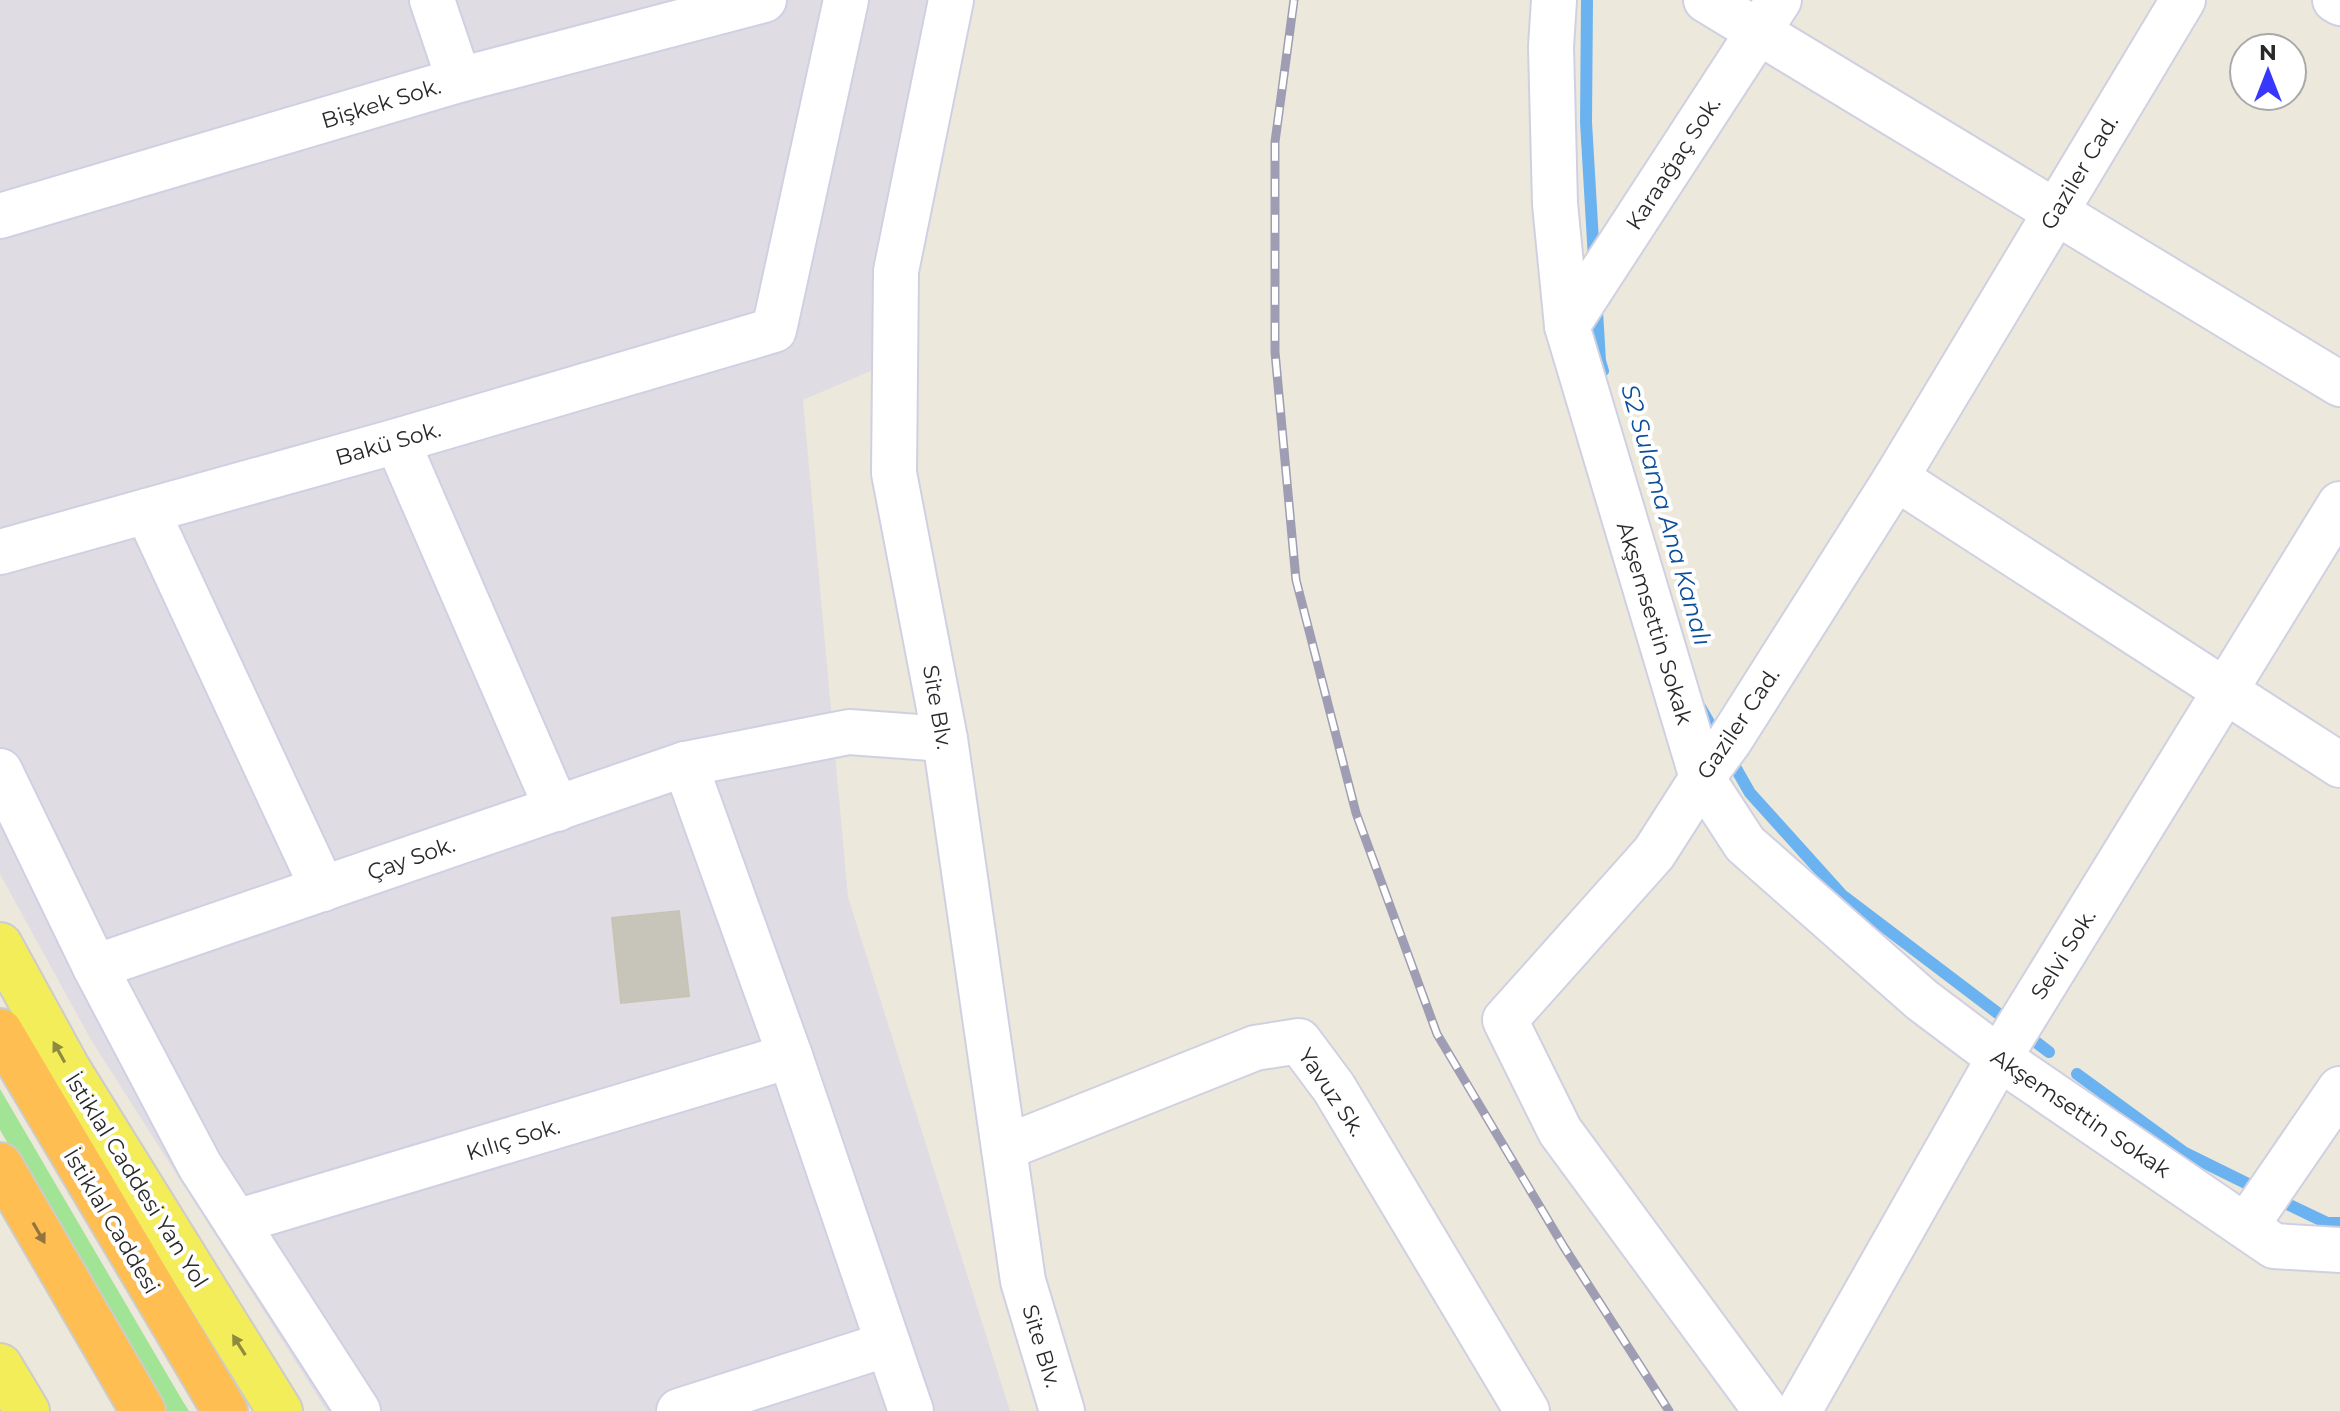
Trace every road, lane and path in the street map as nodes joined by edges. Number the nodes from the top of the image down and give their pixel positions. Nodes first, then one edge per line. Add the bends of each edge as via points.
1 (432, 0) edge
2 (764, 0) edge
3 (846, 0) edge
4 (951, 0) edge
5 (1554, 0) edge
6 (1706, 0) edge
7 (2183, 0) edge
8 (1770, 16) edge
9 (459, 80) junction
10 (2055, 212) junction
11 (0, 216) edge
12 (1567, 326) junction
13 (2340, 384) edge
14 (397, 441) junction
15 (1896, 478) junction
16 (2340, 504) edge
17 (147, 511) junction
18 (0, 552) edge
19 (2224, 692) junction
20 (945, 739) junction
21 (685, 764) junction
22 (2340, 765) edge
23 (0, 771) edge
24 (1702, 778) junction
25 (557, 809) junction
26 (323, 889) junction
27 (0, 945) edge
28 (95, 967) junction
29 (0, 1031) edge
30 (2011, 1038) junction
31 (790, 1056) junction
32 (2340, 1089) edge
33 (1004, 1148) junction
34 (0, 1165) edge
35 (236, 1222) junction
36 (2246, 1226) junction
37 (2340, 1250) edge
38 (888, 1344) junction
39 (0, 1366) edge
40 (27, 1411) edge
41 (143, 1411) edge
42 (225, 1411) edge
43 (280, 1411) edge
44 (358, 1411) edge
45 (679, 1411) edge
46 (911, 1411) edge
47 (1062, 1411) edge
48 (1527, 1411) edge
49 (1766, 1411) edge
50 (1799, 1411) edge

1 - 9 street
2 - 9 street, Bişkek Sok.
3 - 14 street, Bakü Sok. via 774,330
4 - 20 street, Site Blv. via 896,271 894,457
5 - 12 street, Akşemsettin Sokak via 1555,204
6 - 8 street
7 - 10 street, Gaziler Cad.
8 - 10 street
8 - 12 street, Karaağaç Sok.
9 - 11 street, Bişkek Sok.
10 - 13 street
10 - 15 street, Gaziler Cad.
12 - 24 street, Akşemsettin Sokak
14 - 17 street, Bakü Sok.
14 - 25 street
15 - 19 street
15 - 24 street, Gaziler Cad.
16 - 19 street, Selvi Sok.
17 - 18 street, Bakü Sok.
17 - 26 street
19 - 22 street
19 - 30 street, Selvi Sok.
20 - 21 street, Çay Sok. via 849,732
20 - 33 street, Site Blv.
21 - 25 street, Çay Sok.
21 - 31 street
23 - 28 street
24 - 30 street, Akşemsettin Sokak via 1745,844 1922,1000
24 - 49 street, Gaziler Cad. via 1654,853 1505,1020 1560,1131
25 - 26 street, Çay Sok.
26 - 28 street, Çay Sok.
43 -> 27 main road, İstiklal Caddesi Yan Yol via 68,1069
28 - 35 street via 200,1166
29 - 42 highway, İstiklal Caddesi
30 - 36 street, Akşemsettin Sokak
30 - 50 street, Selvi Sok.
31 - 35 street, Kılıç Sok.
31 - 38 street
32 - 36 street
33 - 47 street, Site Blv. via 1023,1281
33 - 48 street, Yavuz Sk. via 1255,1048 1299,1041 1334,1088
34 -> 41 highway
35 - 44 street
36 - 37 street, Akşemsettin Sokak via 2274,1246
38 - 45 street
38 - 46 street
39 - 40 main road

